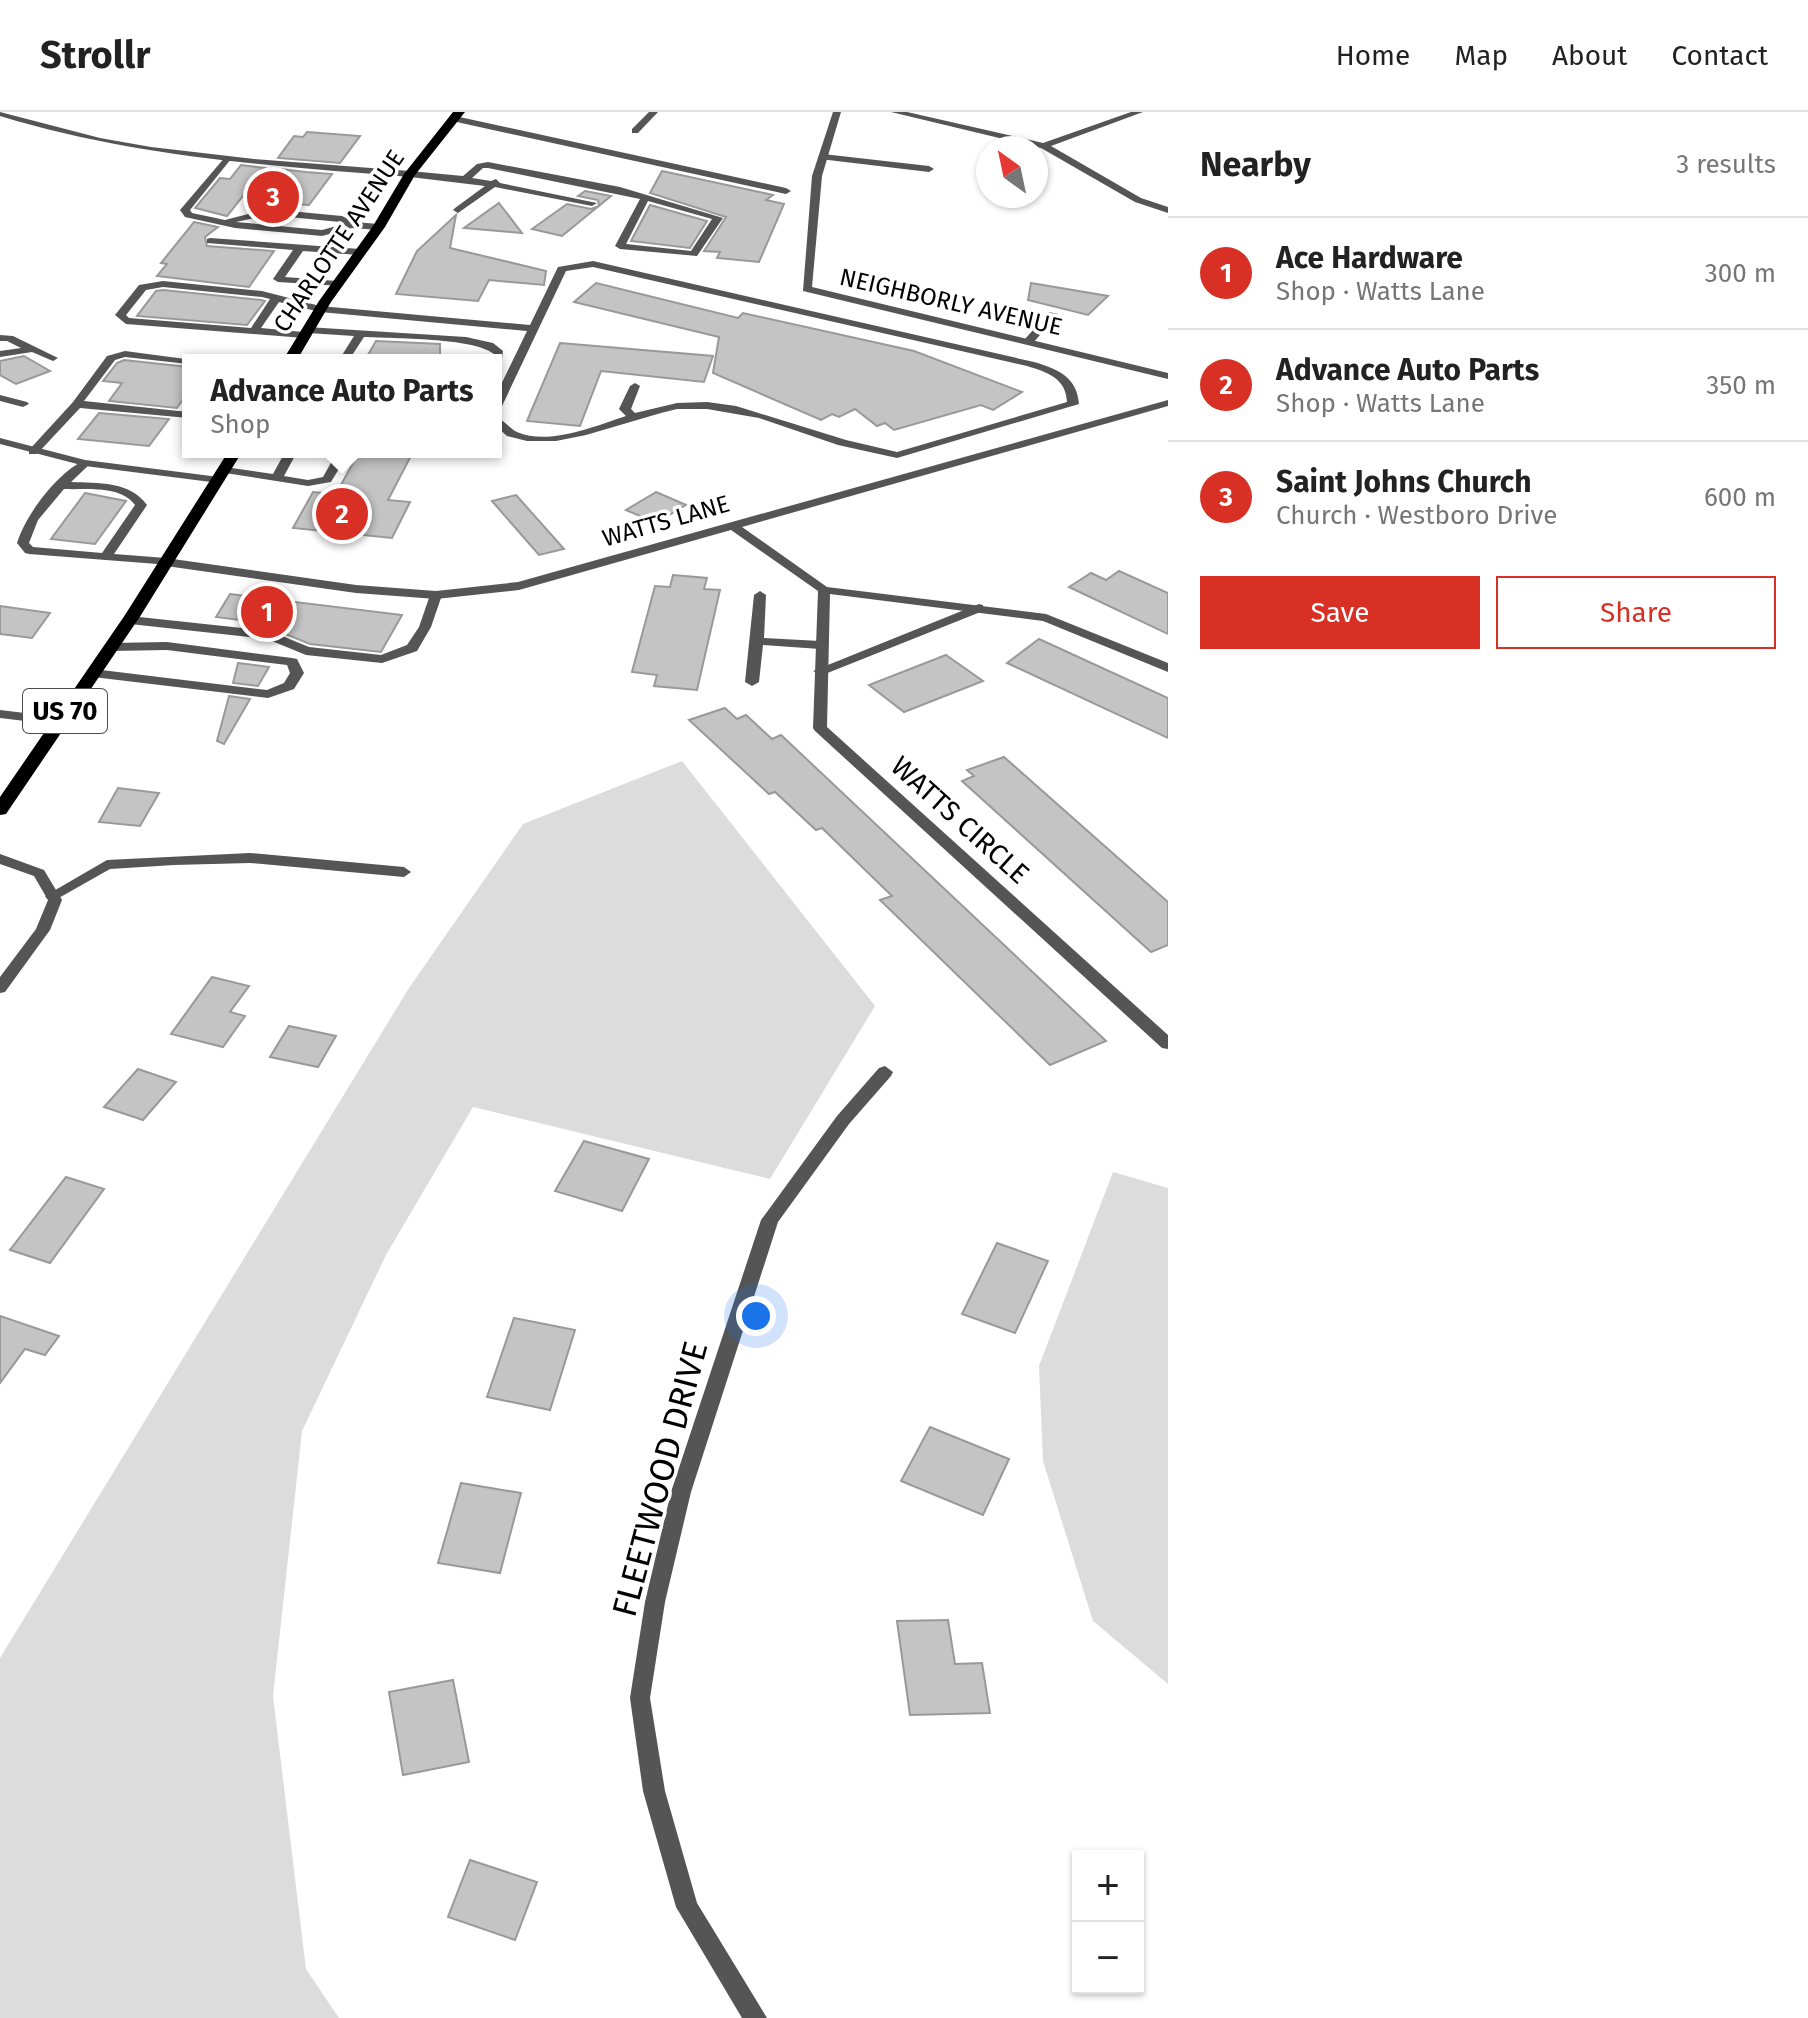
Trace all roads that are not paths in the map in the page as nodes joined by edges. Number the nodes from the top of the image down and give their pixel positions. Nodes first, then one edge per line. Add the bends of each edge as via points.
1 (654, 112) edge
2 (837, 112) edge
3 (895, 112) edge
4 (1139, 112) edge
5 (0, 113) edge
6 (457, 115) edge
7 (635, 131) dead end
8 (1000, 136) edge
9 (1048, 145) edge
10 (1048, 148) edge
11 (823, 157) junction
12 (226, 159) junction
13 (929, 169) dead end
14 (410, 174) junction
15 (465, 179) junction
16 (496, 182) junction
17 (786, 191) dead end
18 (645, 198) junction
19 (592, 203) dead end
20 (458, 210) dead end
21 (1168, 210) edge
22 (228, 221) junction
23 (352, 225) junction
24 (379, 227) junction
25 (210, 241) dead end
26 (300, 248) junction
27 (360, 252) junction
28 (337, 284) junction
29 (277, 297) junction
30 (322, 305) junction
31 (1053, 314) dead end
32 (535, 324) junction
33 (254, 331) junction
34 (306, 332) junction
35 (359, 336) junction
36 (0, 338) edge
37 (1029, 341) junction
38 (33, 349) junction
39 (0, 354) edge
40 (293, 354) edge
41 (348, 354) edge
42 (499, 354) edge
43 (53, 358) dead end
44 (182, 360) edge
45 (1168, 376) edge
46 (635, 386) dead end
47 (502, 393) edge
48 (0, 398) edge
49 (1168, 403) edge
50 (23, 404) dead end
51 (77, 404) junction
52 (182, 414) edge
53 (633, 418) junction
54 (502, 426) edge
55 (0, 441) edge
56 (33, 452) junction
57 (232, 458) edge
58 (288, 458) edge
59 (340, 458) edge
60 (85, 463) junction
61 (222, 475) junction
62 (277, 477) junction
63 (60, 485) junction
64 (732, 525) junction
65 (106, 556) junction
66 (166, 562) junction
67 (824, 590) junction
68 (436, 595) junction
69 (760, 595) dead end
70 (979, 608) junction
71 (130, 620) junction
72 (757, 641) junction
73 (820, 645) junction
74 (111, 647) junction
75 (1168, 668) edge
76 (820, 671) junction
77 (93, 673) junction
78 (752, 682) dead end
79 (0, 714) edge
80 (58, 721) junction
81 (0, 810) edge
82 (0, 859) edge
83 (404, 872) dead end
84 (52, 896) junction
85 (0, 988) edge
86 (1168, 1044) edge
87 (885, 1072) dead end
88 (755, 2018) edge

1 - 7 street
2 - 11 street, NEIGHBORLY AVENUE
3 - 8 street
4 - 9 street
5 - 12 street via 103,144
6 - 14 main road, CHARLOTTE AVENUE
6 - 17 street
10 - 21 street via 1138,200
11 - 13 street
11 - 37 street, NEIGHBORLY AVENUE via 807,289
12 - 14 street
12 - 22 street via 186,213
14 - 15 street
14 - 24 main road, CHARLOTTE AVENUE
15 - 16 street
15 - 18 street via 488,165
16 - 19 street
16 - 20 street
18 - 18 street via 673,206 718,218 694,254 620,246
22 - 23 street via 322,233
22 - 23 street via 268,212 342,219
23 - 24 street
24 - 27 main road, CHARLOTTE AVENUE
25 - 26 street
26 - 27 street
26 - 28 street via 278,279
27 - 28 main road, CHARLOTTE AVENUE
28 - 30 main road, CHARLOTTE AVENUE
29 - 30 street
29 - 33 street
29 - 33 street via 152,284 143,287 120,315 126,321
30 - 32 street
30 - 34 main road, CHARLOTTE AVENUE
31 - 37 street
32 - 47 street
32 - 53 street via 562,269 593,264 1010,358 1054,372 1074,393 1073,404 897,455 873,452 760,412 676,406
33 - 34 street
34 - 35 street
34 - 40 main road, CHARLOTTE AVENUE
35 - 41 street
35 - 42 street via 489,345
36 - 38 street
37 - 45 street, NEIGHBORLY AVENUE
38 - 39 street
38 - 43 street
44 - 51 street via 125,354 111,358
46 - 53 street via 625,409
48 - 50 street
49 - 64 street, WATTS LANE
51 - 52 street
51 - 56 street
53 - 54 street via 552,438 509,433
55 - 56 street
56 - 60 street
57 - 61 main road, US 70
58 - 62 street
59 - 62 street via 327,480 308,483
60 - 61 street
60 - 63 street
61 - 62 street
61 - 66 main road, US 70
63 - 65 street via 128,491 138,497 141,505
63 - 65 street, WATTS LANE via 23,543 37,553
64 - 67 street
64 - 68 street, WATTS LANE via 519,586
65 - 66 street, WATTS LANE
66 - 68 street, WATTS LANE
66 - 71 main road, US 70
67 - 70 street
67 - 73 street, WATTS CIRCLE
68 - 71 street via 412,648 382,659 306,651 270,635
69 - 72 street
70 - 75 street via 1046,618
70 - 76 street
71 - 74 main road, US 70
72 - 73 street
72 - 78 street
73 - 76 street, WATTS CIRCLE
74 - 77 main road, US 70
74 - 77 street via 167,646 292,662 297,673 289,686 268,694
76 - 86 street, WATTS CIRCLE via 820,728
77 - 80 main road, US 70
79 - 80 street
80 - 81 main road, US 70
82 - 84 street via 39,873
83 - 84 street via 250,858 174,860 107,865
84 - 85 street via 43,930
87 - 88 street, FLEETWOOD DRIVE via 770,1220 681,1492 655,1602 640,1698 654,1791 687,1907

